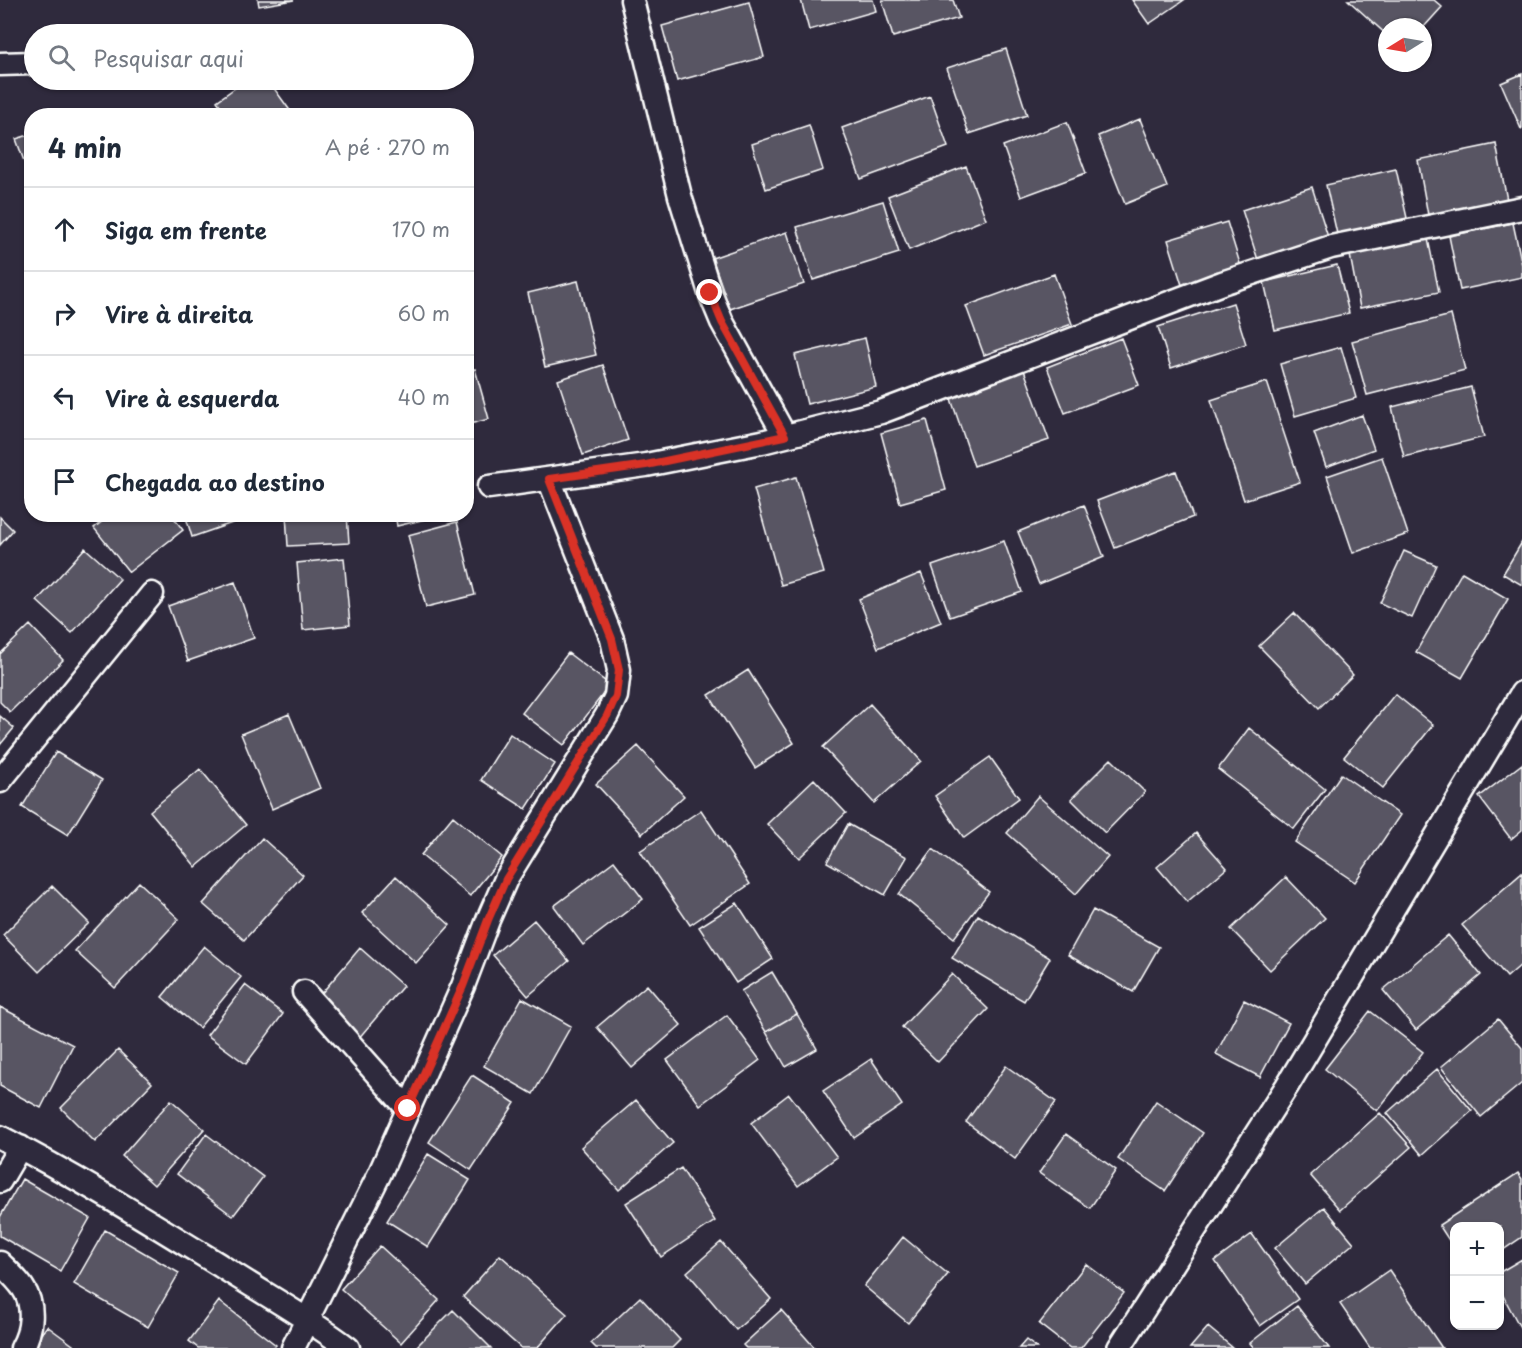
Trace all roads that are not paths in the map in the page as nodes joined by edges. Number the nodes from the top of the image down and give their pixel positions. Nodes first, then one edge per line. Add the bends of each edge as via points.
1 (633, 0) edge
2 (24, 63) edge
3 (0, 64) edge
4 (1522, 208) edge
5 (785, 436) junction
6 (549, 479) junction
7 (489, 488) dead end
8 (152, 594) dead end
9 (1522, 693) edge
10 (0, 781) edge
11 (304, 992) dead end
12 (408, 1109) junction
13 (10, 1142) edge
14 (0, 1180) edge
15 (0, 1263) edge
16 (309, 1319) junction
17 (1126, 1345) edge
18 (22, 1348) edge
19 (293, 1348) edge
20 (348, 1348) edge

1 - 5 street via 680,196 710,293
2 - 3 street
4 - 5 street via 1331,247 1222,283 881,412
5 - 6 street via 646,465
6 - 7 street
6 - 12 street via 612,639 619,670 616,696 506,879
8 - 10 street
9 - 17 street via 1287,1086
11 - 12 street
12 - 16 street
13 - 14 street
13 - 16 street via 131,1210
15 - 18 street via 29,1299 30,1329
16 - 19 street
16 - 20 street

